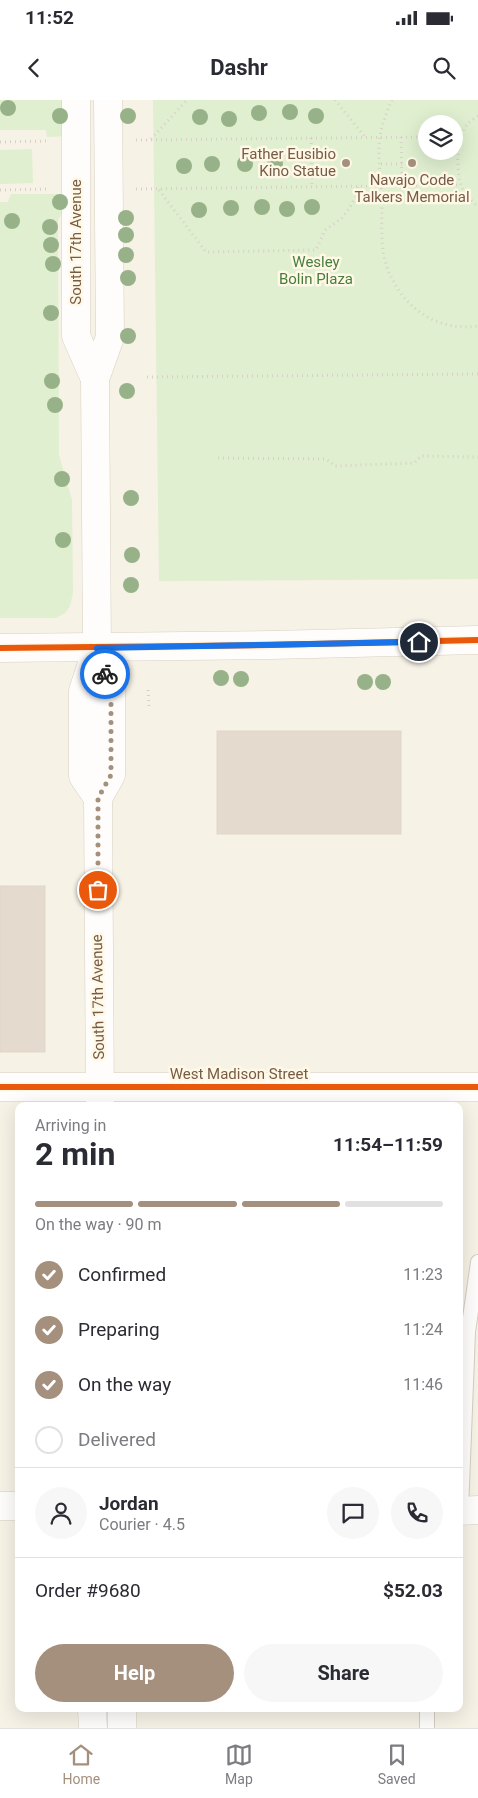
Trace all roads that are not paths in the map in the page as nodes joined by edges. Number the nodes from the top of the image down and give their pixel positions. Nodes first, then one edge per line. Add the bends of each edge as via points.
1 (76, 100) edge
2 (108, 100) edge
3 (95, 379) junction
4 (478, 640) edge
5 (0, 648) edge
6 (97, 648) junction
7 (0, 1087) edge
8 (478, 1087) edge
9 (100, 1096) edge
10 (478, 1262) edge
11 (0, 1506) edge
12 (15, 1506) edge
13 (466, 1510) edge
14 (92, 1712) edge
15 (122, 1712) edge
16 (427, 1712) edge
17 (93, 1728) edge
18 (122, 1728) edge
19 (427, 1728) edge

1 - 3 main road, South 17th Avenue via 76,336
2 - 3 main road, South 17th Avenue via 110,337
3 - 6 main road, South 17th Avenue
4 - 6 main road
5 - 6 main road
6 - 9 main road, South 17th Avenue via 83,691 83,776 98,798
7 - 9 main road, West Madison Street
8 - 9 main road, West Madison Street
10 - 13 lane via 468,1332
11 - 12 main road
14 - 17 main road
15 - 18 main road
16 - 19 lane

